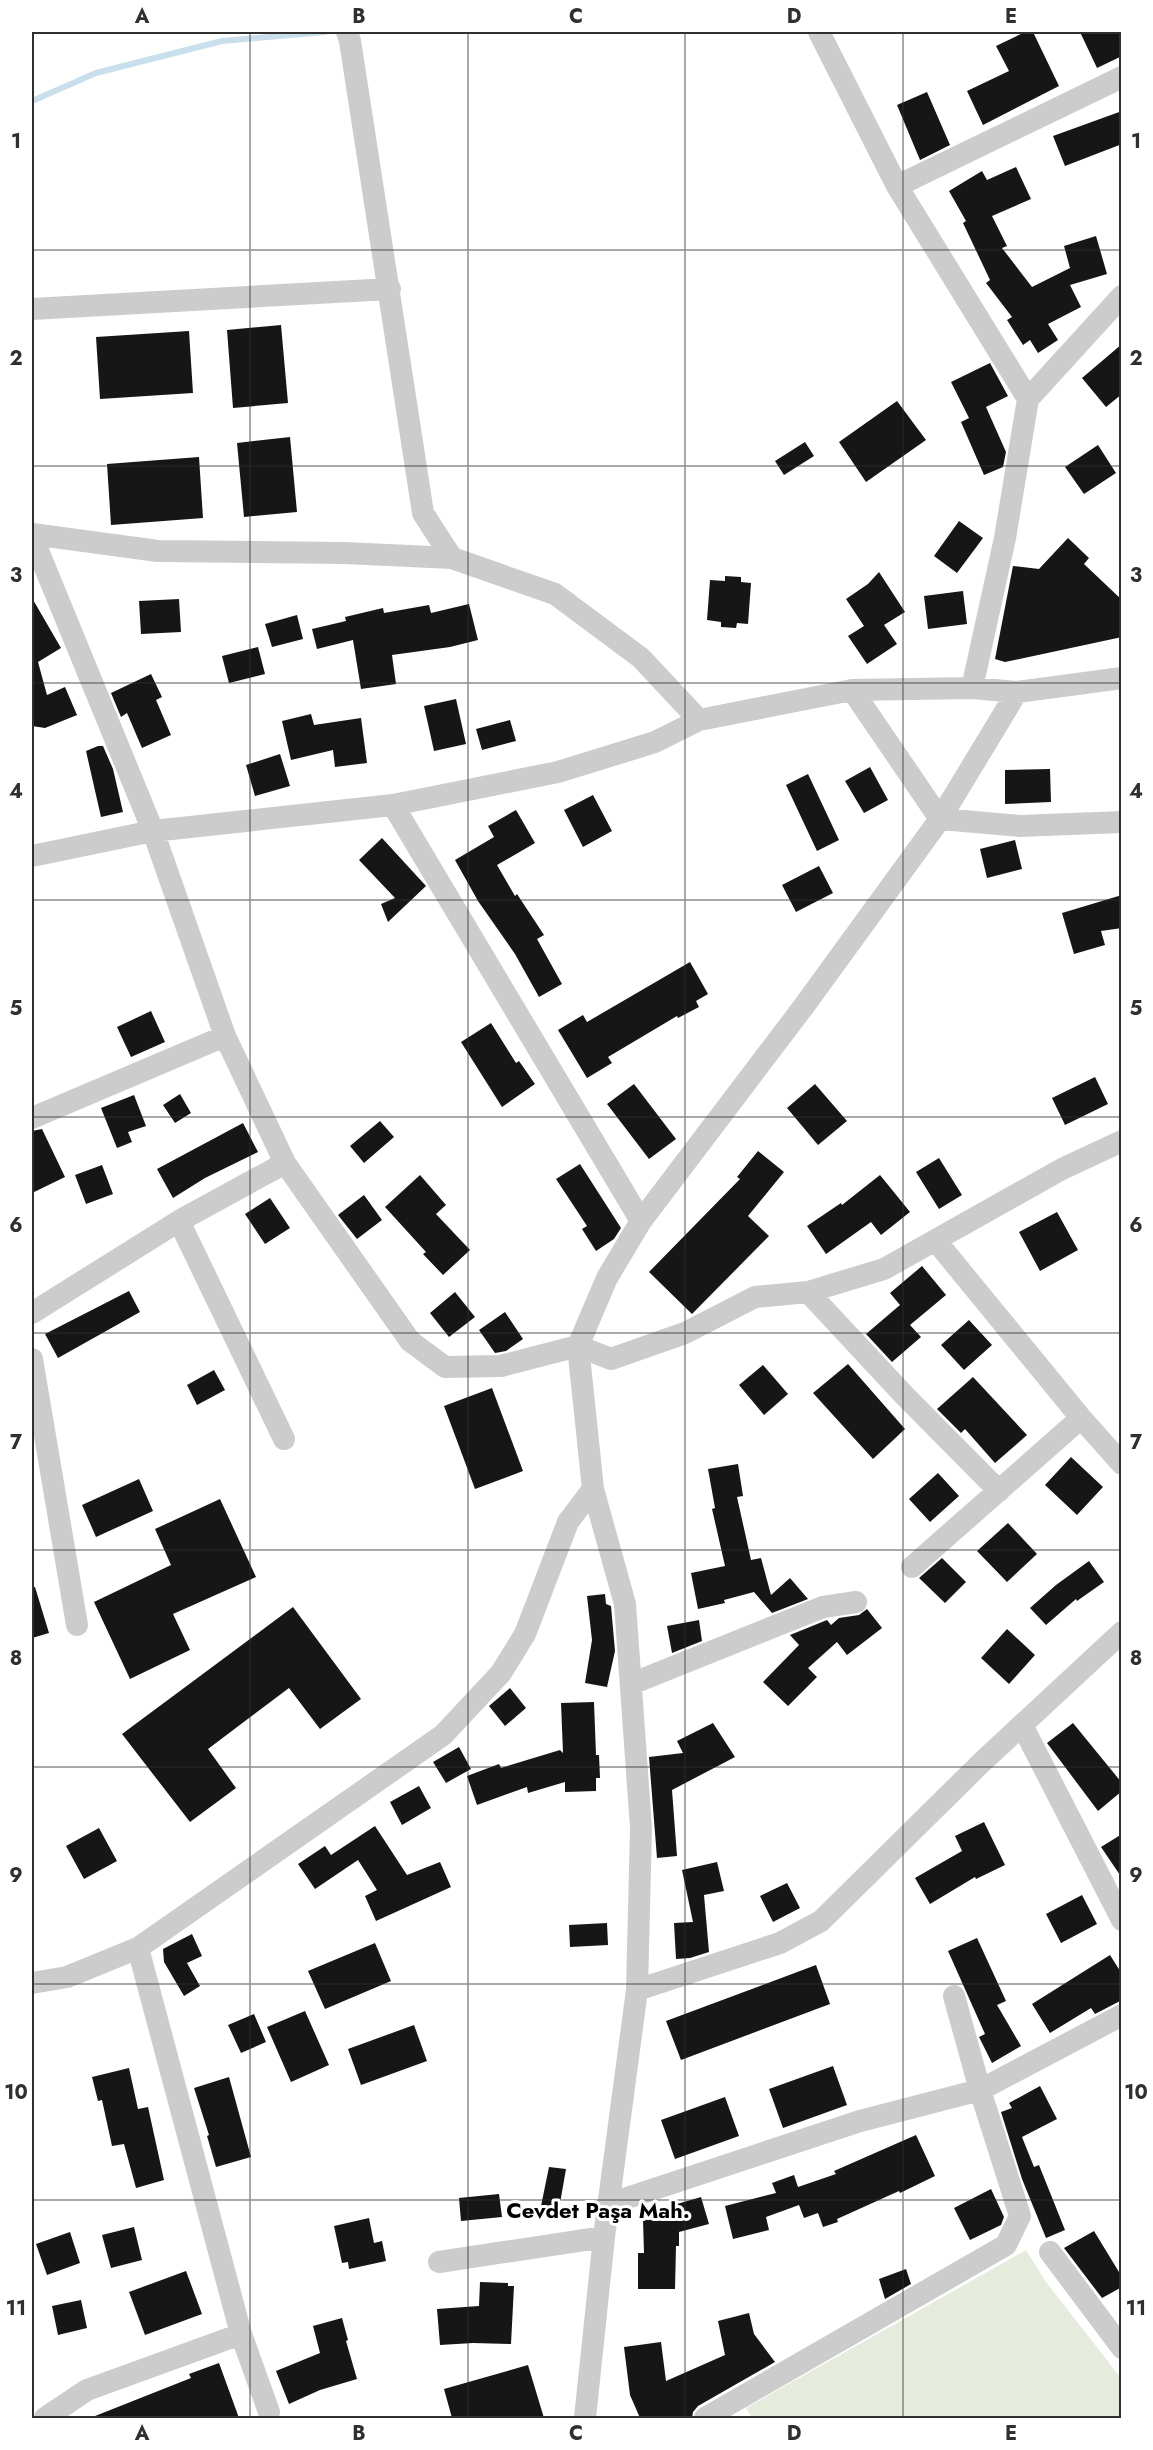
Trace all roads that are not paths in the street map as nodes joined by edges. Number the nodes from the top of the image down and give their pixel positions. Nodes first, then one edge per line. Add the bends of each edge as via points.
1 (819, 32) edge
2 (348, 36) edge
3 (1122, 77) edge
4 (897, 186) junction
5 (390, 289) junction
6 (1122, 296) edge
7 (32, 309) edge
8 (1028, 399) junction
9 (32, 535) edge
10 (452, 558) junction
11 (1122, 678) edge
12 (972, 688) junction
13 (852, 690) junction
14 (1017, 692) junction
15 (699, 720) junction
16 (393, 805) junction
17 (940, 819) junction
18 (1122, 822) edge
19 (153, 831) junction
20 (32, 856) edge
21 (225, 1036) junction
22 (32, 1118) edge
23 (1122, 1141) edge
24 (285, 1163) junction
25 (179, 1221) junction
26 (641, 1221) junction
27 (936, 1241) junction
28 (808, 1292) junction
29 (32, 1313) edge
30 (578, 1346) junction
31 (32, 1359) edge
32 (1081, 1418) junction
33 (284, 1439) dead end
34 (1122, 1464) edge
35 (593, 1489) junction
36 (999, 1491) junction
37 (912, 1567) dead end
38 (856, 1602) dead end
39 (77, 1625) dead end
40 (1122, 1632) edge
41 (631, 1684) junction
42 (1022, 1725) junction
43 (1122, 1920) edge
44 (138, 1948) junction
45 (32, 1983) edge
46 (637, 1990) junction
47 (954, 1996) dead end
48 (1122, 2015) edge
49 (980, 2090) junction
50 (609, 2204) junction
51 (604, 2236) junction
52 (1050, 2252) dead end
53 (440, 2262) dead end
54 (241, 2334) junction
55 (1122, 2348) edge
56 (32, 2406) edge
57 (269, 2412) dead end
58 (44, 2418) edge
59 (585, 2418) edge
60 (705, 2418) edge

1 - 4 street
2 - 5 street
3 - 4 street
4 - 8 street
5 - 7 street
5 - 10 street via 423,513
6 - 8 street
8 - 12 street via 1005,538
9 - 10 street via 158,551
9 - 19 street
10 - 15 street via 555,594 641,658
11 - 14 street
12 - 13 street
12 - 14 street
13 - 15 street
13 - 17 street
14 - 17 street
15 - 16 street via 654,742 558,772
16 - 19 street
16 - 26 street
17 - 18 street via 1020,826
17 - 26 street
19 - 20 street
19 - 21 street
21 - 22 street
21 - 24 street
23 - 27 street via 1062,1169
24 - 25 street
24 - 30 street via 410,1341 445,1367 501,1366
25 - 29 street
25 - 33 street
26 - 30 street via 607,1278
27 - 28 street via 884,1269
27 - 32 street
28 - 30 street via 755,1297 685,1334 611,1359
28 - 36 street
30 - 35 street
31 - 39 street
32 - 34 street
32 - 36 street
35 - 41 street via 625,1604
35 - 44 street via 568,1522 525,1634 501,1673 443,1735
36 - 37 street
38 - 41 street via 823,1607
40 - 42 street
41 - 46 street via 640,1828
42 - 43 street
42 - 46 street via 820,1920 780,1942
44 - 45 street via 67,1977
44 - 54 street
46 - 50 street
47 - 49 street
48 - 49 street
49 - 50 street via 860,2121
49 - 60 street via 1020,2216 1006,2245
50 - 51 street
51 - 53 street
51 - 59 street
52 - 55 street
54 - 57 street
54 - 58 street via 87,2390
56 - 58 street

